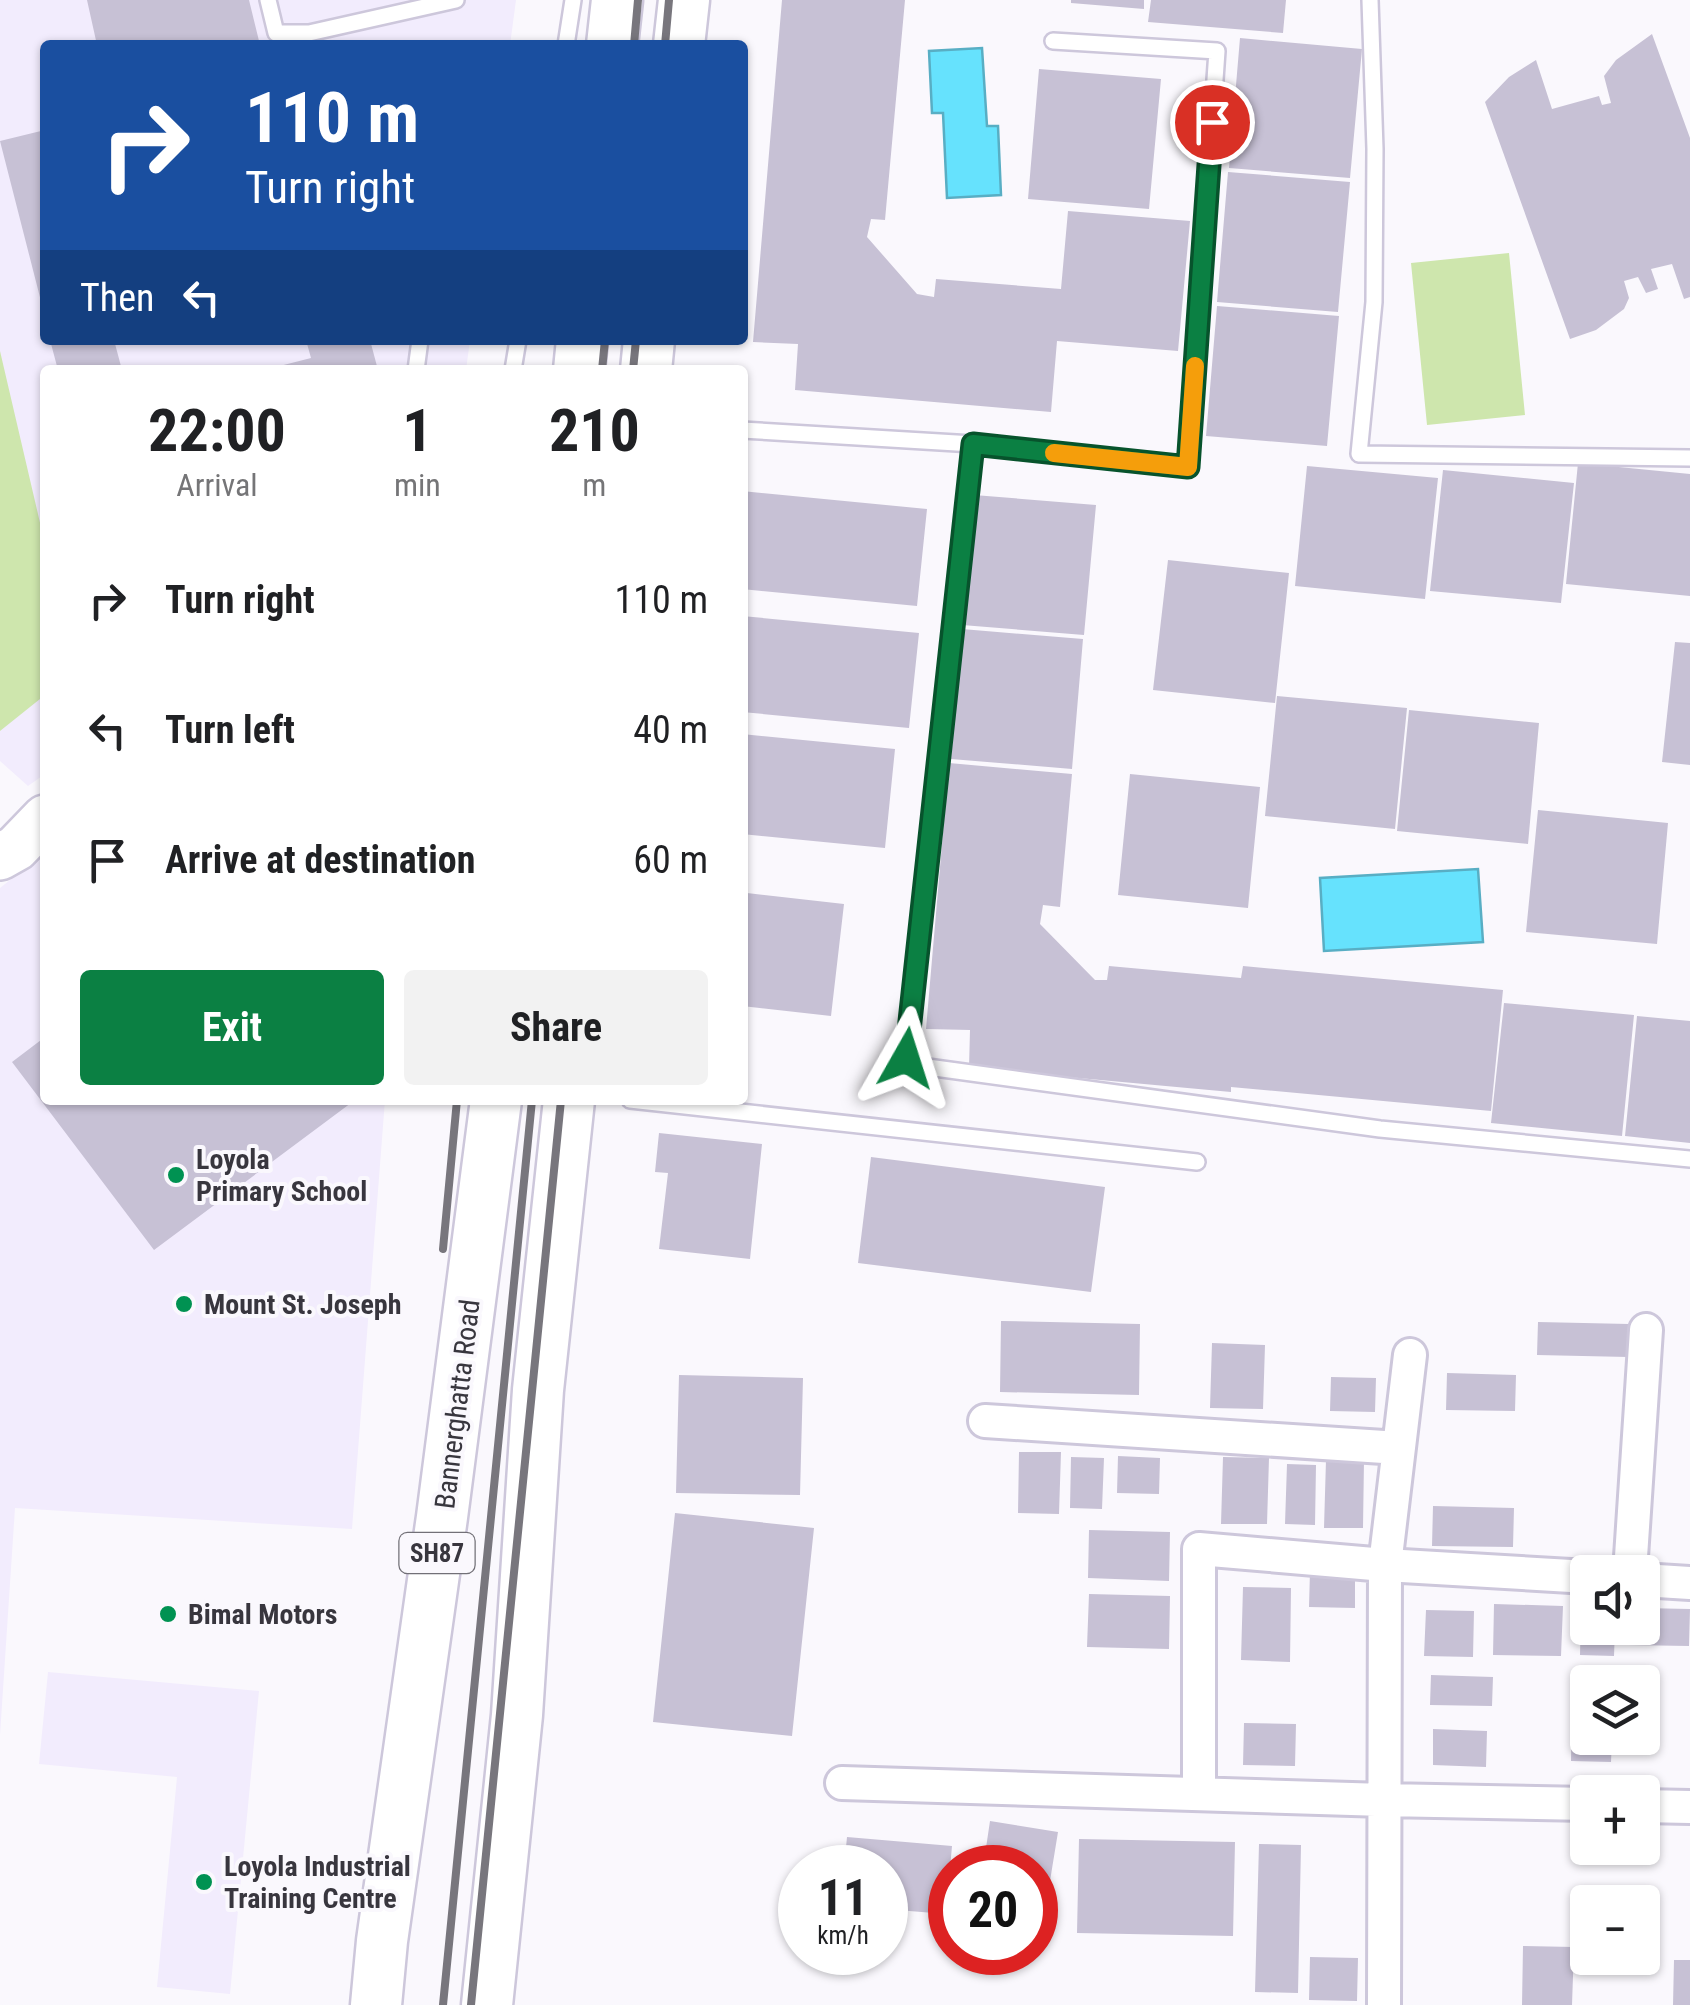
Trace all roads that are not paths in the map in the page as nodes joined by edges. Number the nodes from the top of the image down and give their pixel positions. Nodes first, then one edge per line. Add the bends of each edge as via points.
1 (268, 0) edge
2 (456, 0) edge
3 (573, 0) edge
4 (617, 0) edge
5 (684, 0) edge
6 (1370, 0) edge
7 (567, 40) edge
8 (613, 40) edge
9 (680, 40) edge
10 (1053, 41) dead end
11 (748, 430) edge
12 (973, 444) junction
13 (1690, 458) edge
14 (495, 1105) edge
15 (568, 1105) edge
16 (676, 1105) edge
17 (1690, 1160) edge
18 (1197, 1162) dead end
19 (1646, 1330) dead end
20 (1410, 1355) dead end
21 (460, 1382) junction
22 (538, 1390) junction
23 (984, 1422) dead end
24 (1399, 1448) junction
25 (1631, 1555) edge
26 (1385, 1565) junction
27 (1570, 1576) edge
28 (1660, 1581) edge
29 (1690, 1583) edge
30 (842, 1783) dead end
31 (1199, 1794) junction
32 (1384, 1800) junction
33 (1570, 1804) edge
34 (1660, 1806) edge
35 (1690, 1806) edge
36 (376, 2005) edge
37 (487, 2005) edge
38 (1384, 2005) edge

1 - 2 lane via 276,33 309,33
3 - 7 lane
4 - 8 main road
5 - 9 main road
6 - 13 lane via 1374,302 1360,454
10 - 12 lane via 1217,51 1188,467
11 - 12 lane
12 - 17 lane via 909,1062 1380,1129
14 - 21 main road, Bannerghatta Road / SH87
15 - 22 main road
16 - 18 lane
19 - 25 street
20 - 24 street
21 - 22 main road
21 - 36 main road, Bannerghatta Road / SH87
22 - 37 main road via 517,1715
23 - 24 street
24 - 26 street
26 - 27 street
26 - 31 street via 1199,1549
26 - 32 street
28 - 29 street
30 - 31 street
31 - 32 street
32 - 33 street
32 - 38 street
34 - 35 street

